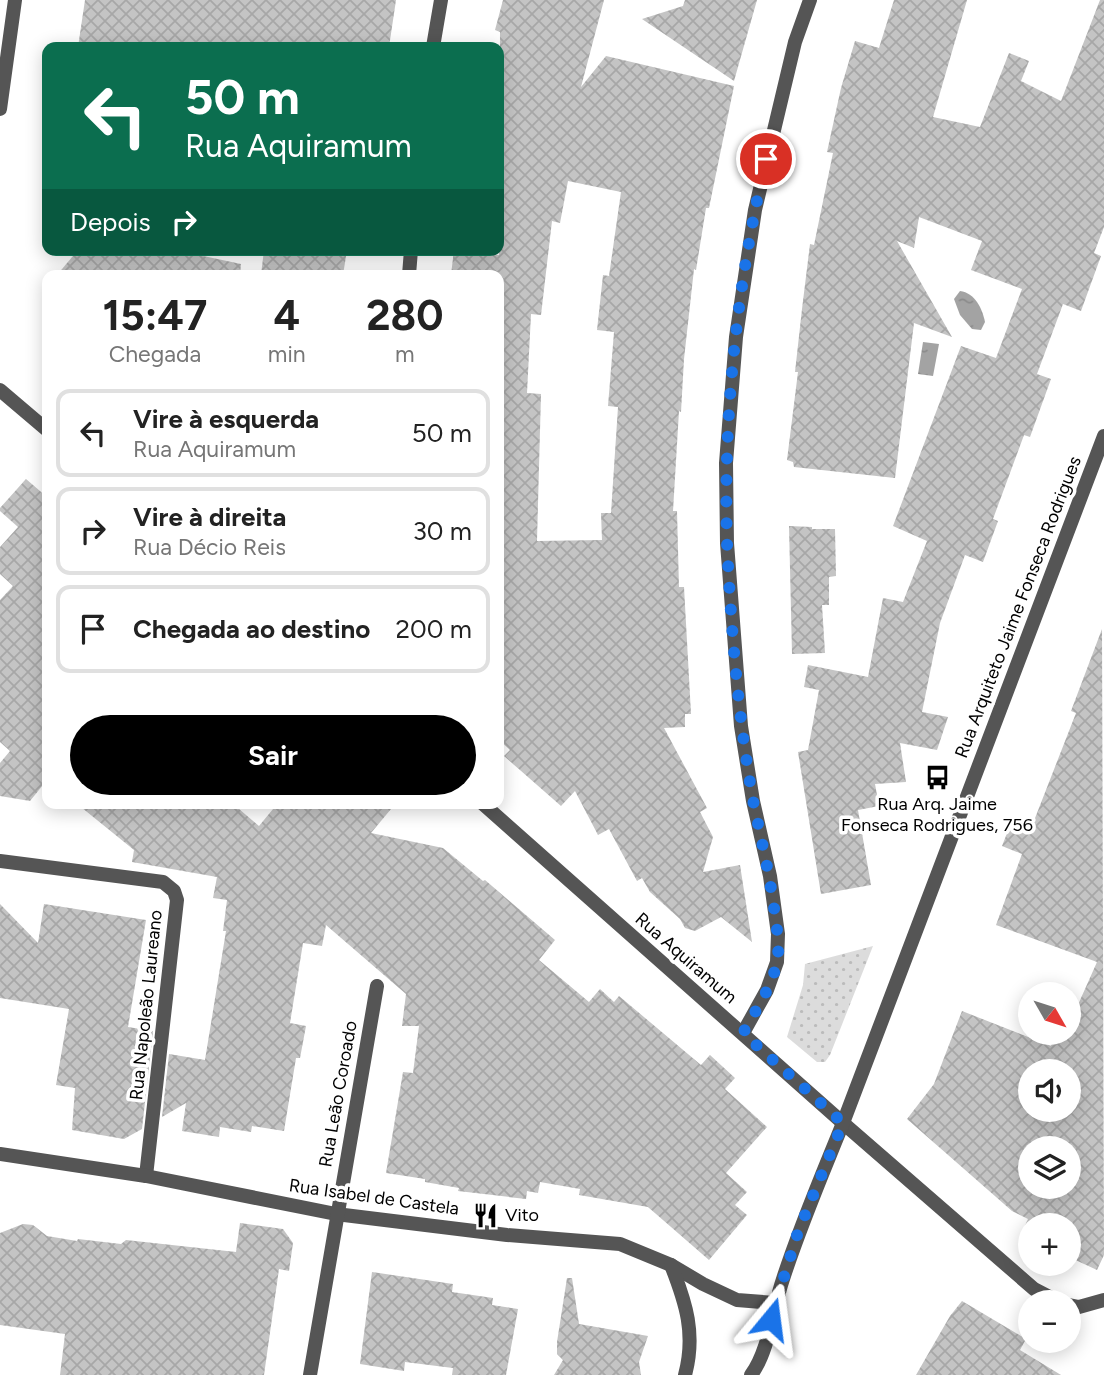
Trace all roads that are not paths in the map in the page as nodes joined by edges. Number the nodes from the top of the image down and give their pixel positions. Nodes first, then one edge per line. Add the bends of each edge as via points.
1 (15, 0) edge
2 (441, 0) edge
3 (810, 0) edge
4 (433, 42) edge
5 (0, 110) edge
6 (0, 390) edge
7 (42, 426) edge
8 (1104, 436) edge
9 (489, 809) edge
10 (0, 861) edge
11 (377, 986) dead end
12 (743, 1033) junction
13 (843, 1123) junction
14 (0, 1154) edge
15 (146, 1176) junction
16 (336, 1214) junction
17 (671, 1265) junction
18 (1036, 1290) edge
19 (1104, 1300) edge
20 (775, 1303) junction
21 (1081, 1306) edge
22 (310, 1375) edge
23 (685, 1375) edge
24 (751, 1375) edge

1 - 5 street
2 - 4 street
3 - 12 street via 795,42 755,209 736,337 726,463 727,543 741,726 778,934 777,962
6 - 7 street
8 - 13 street, Rua Arquiteto Jaime Fonseca Rodrigues
9 - 12 street, Rua Aquiramum
10 - 15 street, Rua Napoleão Laureano via 163,882 174,891 177,900
11 - 16 street, Rua Leão Coroado
12 - 13 street, Rua Aquiramum
13 - 18 street, Rua Aquiramum
13 - 20 street, Rua Arquiteto Jaime Fonseca Rodrigues via 798,1232
14 - 15 street, Rua Isabel de Castela
15 - 16 street, Rua Isabel de Castela
16 - 17 street, Rua Isabel de Castela via 620,1244
16 - 22 street, Rua Leão Coroado
17 - 20 street, Rua Isabel de Castela via 737,1300
17 - 23 street via 687,1304 690,1329
19 - 21 street
20 - 24 street, Rua Arquiteto Jaime Fonseca Rodrigues

